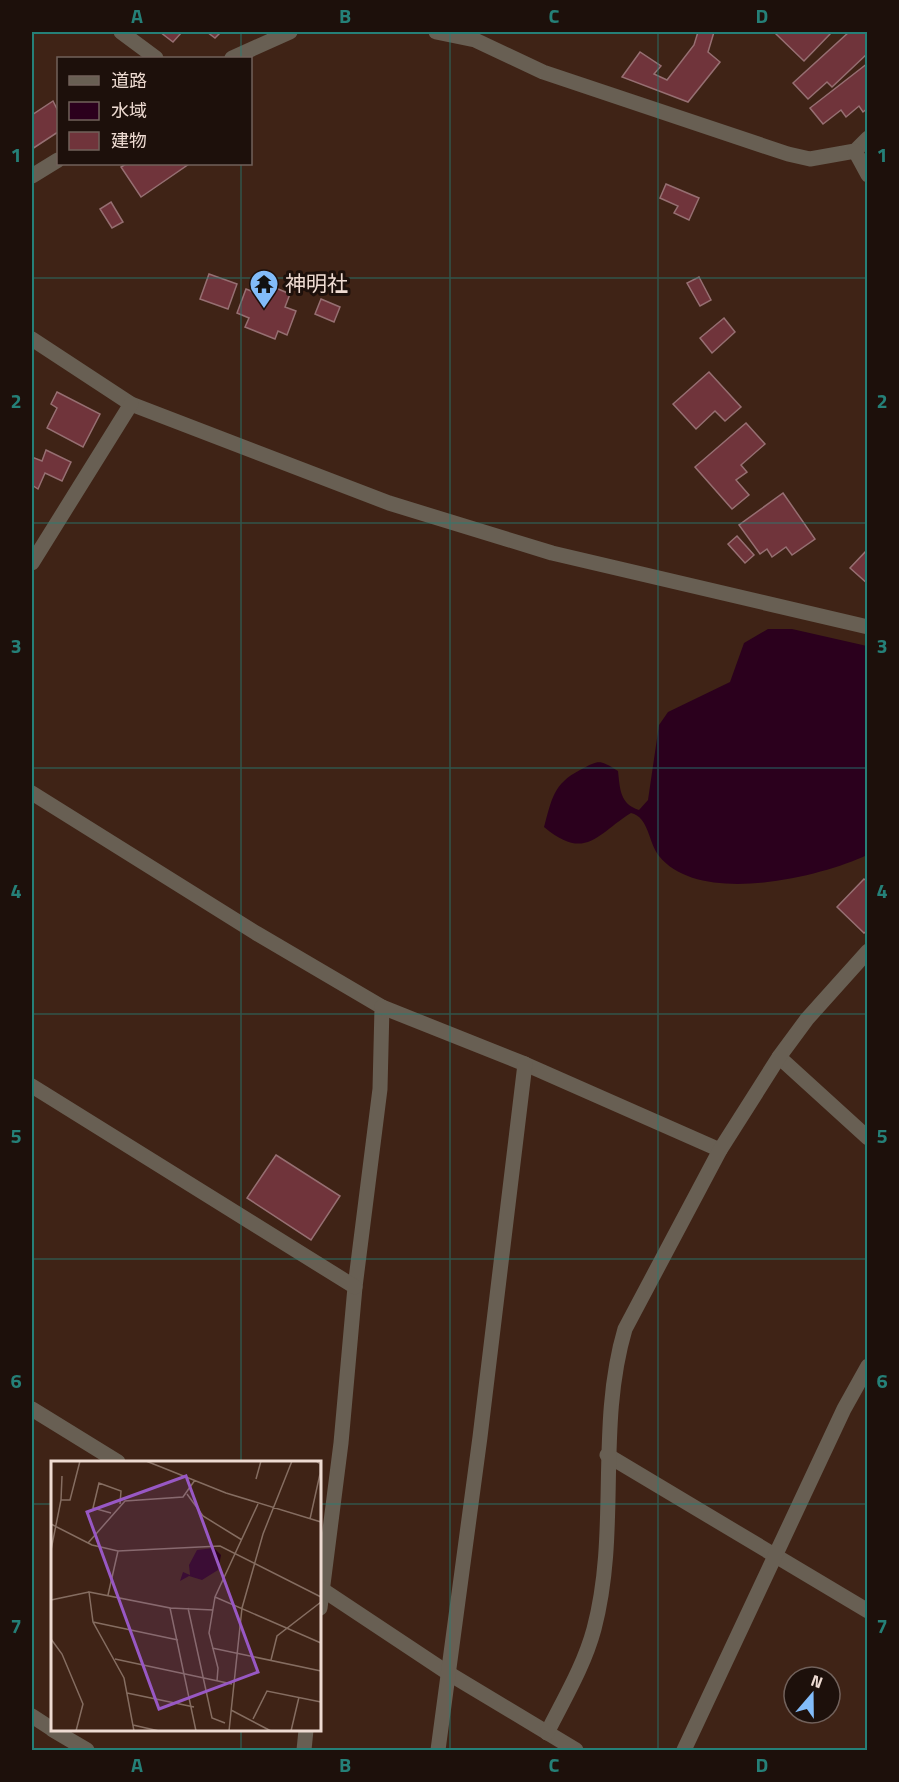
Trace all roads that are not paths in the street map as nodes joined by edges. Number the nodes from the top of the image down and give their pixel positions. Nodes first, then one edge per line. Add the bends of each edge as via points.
1 (121, 32) edge
2 (287, 32) edge
3 (436, 32) edge
4 (155, 57) edge
5 (234, 57) edge
6 (867, 138) edge
7 (855, 151) junction
8 (57, 161) edge
9 (867, 175) edge
10 (32, 176) edge
11 (32, 339) edge
12 (131, 404) junction
13 (32, 563) edge
14 (867, 627) edge
15 (32, 793) edge
16 (867, 951) edge
17 (382, 1007) junction
18 (779, 1057) junction
19 (525, 1064) junction
20 (32, 1086) edge
21 (867, 1138) edge
22 (720, 1150) junction
23 (355, 1287) junction
24 (867, 1366) edge
25 (32, 1409) edge
26 (607, 1455) junction
27 (116, 1461) edge
28 (774, 1556) junction
29 (321, 1582) edge
30 (321, 1590) edge
31 (867, 1611) edge
32 (448, 1673) junction
33 (32, 1716) edge
34 (51, 1728) edge
35 (56, 1731) edge
36 (306, 1731) edge
37 (547, 1733) junction
38 (87, 1750) edge
39 (304, 1750) edge
40 (438, 1750) edge
41 (576, 1750) edge
42 (684, 1750) edge

1 - 4 street
2 - 5 street
3 - 7 street via 475,40 543,72 788,154 810,159
6 - 7 street
7 - 9 street
8 - 10 street
11 - 12 street
12 - 13 street
12 - 14 street via 388,503 541,550
15 - 17 street
16 - 18 street via 807,1018
17 - 19 street
17 - 23 street via 380,1089
18 - 21 street
18 - 22 street
19 - 22 street
19 - 32 street
20 - 23 street
22 - 26 street via 625,1329 616,1360
23 - 29 street via 341,1443
24 - 28 street
25 - 27 street
26 - 28 street
26 - 37 street via 609,1500 603,1581 594,1628 583,1663
28 - 31 street
28 - 42 street
30 - 32 street
32 - 37 street
32 - 40 street
33 - 34 street
35 - 38 street
36 - 39 street
37 - 41 street

